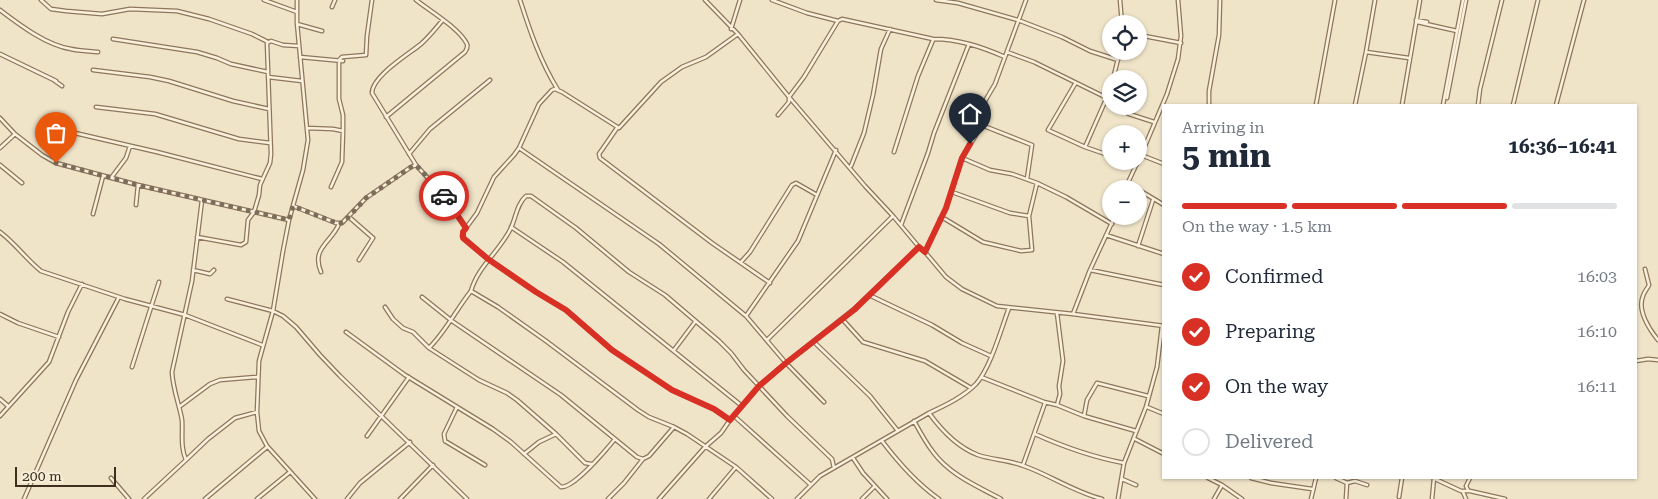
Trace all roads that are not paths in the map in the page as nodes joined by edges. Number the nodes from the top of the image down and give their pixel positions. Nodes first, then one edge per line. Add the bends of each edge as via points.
1 (41, 0) edge
2 (264, 0) edge
3 (297, 0) edge
4 (335, 0) edge
5 (372, 0) edge
6 (416, 0) edge
7 (520, 0) edge
8 (705, 0) edge
9 (740, 0) edge
10 (772, 0) edge
11 (936, 0) edge
12 (1026, 0) edge
13 (1120, 0) edge
14 (1178, 0) edge
15 (1220, 0) edge
16 (1334, 0) edge
17 (1375, 0) edge
18 (1420, 0) edge
19 (1465, 0) edge
20 (1502, 0) edge
21 (1538, 0) edge
22 (1584, 0) edge
23 (958, 2) edge
24 (332, 6) dead end
25 (0, 10) edge
26 (297, 12) junction
27 (1121, 15) edge
28 (442, 20) junction
29 (1018, 20) junction
30 (838, 21) junction
31 (1416, 21) junction
32 (297, 23) junction
33 (731, 29) junction
34 (890, 29) junction
35 (1459, 30) junction
36 (322, 31) dead end
37 (738, 34) junction
38 (1147, 37) edge
39 (113, 39) dead end
40 (933, 40) junction
41 (268, 42) junction
42 (1181, 43) junction
43 (969, 44) junction
44 (299, 46) junction
45 (98, 52) dead end
46 (1007, 52) junction
47 (1366, 52) junction
48 (0, 54) edge
49 (1102, 55) edge
50 (300, 57) junction
51 (1005, 57) junction
52 (1410, 58) junction
53 (339, 60) junction
54 (344, 60) dead end
55 (1118, 60) edge
56 (93, 70) dead end
57 (1115, 70) edge
58 (268, 72) junction
59 (49, 77) junction
60 (268, 77) junction
61 (490, 80) dead end
62 (56, 81) dead end
63 (302, 82) junction
64 (1075, 84) dead end
65 (62, 86) dead end
66 (558, 90) junction
67 (789, 97) junction
68 (1102, 97) edge
69 (1447, 98) dead end
70 (1162, 104) edge
71 (1209, 104) edge
72 (1316, 104) edge
73 (1354, 104) edge
74 (1402, 104) edge
75 (1443, 104) edge
76 (1478, 104) edge
77 (1513, 104) edge
78 (1556, 104) edge
79 (1162, 105) edge
80 (96, 107) dead end
81 (270, 109) junction
82 (1102, 111) edge
83 (778, 115) dead end
84 (1132, 115) edge
85 (0, 118) edge
86 (386, 118) junction
87 (1154, 122) junction
88 (979, 124) junction
89 (307, 128) junction
90 (617, 128) junction
91 (62, 130) dead end
92 (343, 131) junction
93 (15, 134) junction
94 (1147, 140) edge
95 (271, 144) junction
96 (130, 146) junction
97 (1085, 147) junction
98 (0, 148) edge
99 (519, 148) junction
100 (836, 150) junction
101 (894, 152) dead end
102 (1102, 153) edge
103 (409, 154) junction
104 (1147, 157) edge
105 (962, 158) junction
106 (1162, 163) edge
107 (0, 165) edge
108 (416, 165) junction
109 (851, 167) junction
110 (102, 176) junction
111 (111, 178) junction
112 (262, 178) junction
113 (1027, 180) junction
114 (22, 183) dead end
115 (1037, 183) junction
116 (138, 185) junction
117 (331, 187) dead end
118 (952, 192) junction
119 (818, 195) junction
120 (1147, 196) edge
121 (202, 200) junction
122 (1153, 200) junction
123 (1162, 204) edge
124 (136, 206) dead end
125 (293, 206) junction
126 (254, 212) junction
127 (93, 214) dead end
128 (893, 216) junction
129 (1029, 216) junction
130 (349, 217) junction
131 (1102, 218) edge
132 (940, 219) junction
133 (289, 220) junction
134 (339, 224) junction
135 (901, 225) junction
136 (1111, 225) edge
137 (466, 228) junction
138 (511, 228) junction
139 (0, 232) edge
140 (1106, 235) junction
141 (197, 237) junction
142 (1138, 246) junction
143 (919, 247) junction
144 (925, 252) junction
145 (1162, 253) edge
146 (488, 259) junction
147 (359, 260) dead end
148 (741, 262) dead end
149 (1645, 269) dead end
150 (194, 270) junction
151 (214, 270) dead end
152 (1090, 270) junction
153 (321, 272) dead end
154 (159, 282) dead end
155 (770, 282) junction
156 (82, 284) junction
157 (1162, 285) edge
158 (471, 291) junction
159 (869, 295) junction
160 (119, 297) junction
161 (422, 297) dead end
162 (227, 299) dead end
163 (385, 306) dead end
164 (1009, 308) junction
165 (273, 311) junction
166 (1057, 312) junction
167 (0, 314) edge
168 (1073, 314) junction
169 (185, 315) junction
170 (746, 316) junction
171 (452, 320) junction
172 (843, 320) junction
173 (696, 322) junction
174 (1162, 326) edge
175 (346, 332) dead end
176 (1162, 332) edge
177 (59, 337) junction
178 (767, 340) junction
179 (1658, 340) edge
180 (814, 342) junction
181 (262, 345) junction
182 (429, 348) junction
183 (674, 350) junction
184 (991, 356) junction
185 (1658, 360) edge
186 (1637, 361) edge
187 (786, 363) junction
188 (132, 367) dead end
189 (257, 377) junction
190 (409, 377) junction
191 (981, 377) junction
192 (759, 386) junction
193 (971, 388) junction
194 (1148, 396) junction
195 (0, 399) edge
196 (824, 402) dead end
197 (1045, 403) junction
198 (1057, 405) junction
199 (742, 406) junction
200 (9, 407) junction
201 (179, 407) junction
202 (457, 407) junction
203 (1146, 407) junction
204 (257, 412) junction
205 (930, 412) junction
206 (1162, 413) edge
207 (381, 415) junction
208 (734, 415) junction
209 (0, 416) edge
210 (1084, 416) junction
211 (730, 420) junction
212 (914, 422) junction
213 (674, 427) junction
214 (898, 430) junction
215 (1136, 431) junction
216 (556, 434) junction
217 (1035, 434) junction
218 (367, 436) dead end
219 (615, 439) junction
220 (1135, 439) junction
221 (882, 441) junction
222 (410, 442) junction
223 (267, 446) junction
224 (705, 447) junction
225 (1162, 453) edge
226 (524, 454) dead end
227 (853, 457) junction
228 (643, 459) junction
229 (186, 460) junction
230 (1124, 463) junction
231 (593, 464) junction
232 (434, 465) junction
233 (485, 466) dead end
234 (1023, 466) junction
235 (736, 467) junction
236 (834, 468) junction
237 (290, 472) junction
238 (111, 478) dead end
239 (1122, 479) junction
240 (1210, 479) edge
241 (1255, 479) edge
242 (1316, 479) edge
243 (1338, 479) edge
244 (1402, 479) edge
245 (1434, 479) edge
246 (1436, 479) edge
247 (1470, 479) edge
248 (1347, 483) junction
249 (811, 485) junction
250 (1136, 485) dead end
251 (1222, 485) junction
252 (1367, 485) dead end
253 (874, 487) junction
254 (1312, 490) junction
255 (1469, 490) junction
256 (1461, 491) junction
257 (1399, 497) dead end
258 (712, 498) edge
259 (24, 499) edge
260 (129, 499) edge
261 (144, 499) edge
262 (205, 499) edge
263 (257, 499) edge
264 (314, 499) edge
265 (347, 499) edge
266 (400, 499) edge
267 (468, 499) edge
268 (608, 499) edge
269 (658, 499) edge
270 (772, 499) edge
271 (797, 499) edge
272 (862, 499) edge
273 (887, 499) edge
274 (938, 499) edge
275 (1001, 499) edge
276 (1102, 499) edge
277 (1118, 499) edge
278 (1214, 499) edge
279 (1242, 499) edge
280 (1310, 499) edge
281 (1346, 499) edge
282 (1432, 499) edge
283 (1466, 499) edge
284 (1505, 499) edge

1 - 41 street via 51,9 102,14 130,9 177,11 226,25
2 - 26 street
3 - 26 street
4 - 24 street
5 - 53 street via 366,55
6 - 28 street
7 - 66 street via 542,62
8 - 33 street
9 - 33 street
10 - 30 street
11 - 23 street
12 - 29 street
13 - 27 street
14 - 42 street
15 - 71 street via 1219,35
16 - 72 street
17 - 47 street
18 - 31 street
19 - 35 street
20 - 76 street
21 - 77 street
22 - 78 street
23 - 29 street
25 - 45 street via 29,31 58,46
26 - 32 street
28 - 86 street via 422,43 372,88
28 - 86 street via 467,44 466,52
29 - 46 street
29 - 49 street
30 - 34 street via 842,19
30 - 67 street
31 - 35 street
31 - 52 street
32 - 36 street
32 - 44 street
33 - 37 street
34 - 40 street
34 - 109 street via 881,49 864,133
35 - 69 street
35 - 75 street
37 - 67 street
37 - 90 street via 706,57 661,82
38 - 42 street
39 - 58 street via 196,52
40 - 43 street
40 - 101 street
41 - 44 street
41 - 58 street
42 - 70 street
43 - 51 street
43 - 135 street
44 - 50 street
46 - 51 street
46 - 68 street via 1034,62
47 - 52 street
47 - 73 street
48 - 59 street
50 - 53 street
50 - 63 street
51 - 88 street
52 - 74 street
53 - 54 street
53 - 92 street
55 - 57 street
56 - 81 street via 169,81
58 - 60 street
59 - 62 street
59 - 65 street
60 - 63 street
60 - 81 street
61 - 103 street via 430,129
63 - 89 street
64 - 97 street via 1048,130
66 - 90 street
66 - 99 street via 552,90 539,104
67 - 83 street via 789,102
67 - 100 street
79 - 87 street
80 - 95 street via 154,114 239,139
81 - 95 street
82 - 97 street
84 - 87 street
85 - 93 street
86 - 103 street
87 - 94 street
88 - 105 street
88 - 113 street via 1032,145
89 - 92 street
89 - 125 street via 307,154
90 - 155 street via 599,154 600,158 712,243
91 - 96 street
92 - 117 street via 342,162
93 - 98 street
93 - 110 street via 56,163
95 - 112 street via 270,163
96 - 111 street via 126,158
96 - 112 street
97 - 102 street
99 - 137 street via 494,177 481,206
99 - 170 street via 659,244
100 - 109 street
100 - 119 street
103 - 108 street
104 - 106 street
105 - 113 street
105 - 118 street
107 - 114 street
108 - 130 street via 366,198
108 - 137 street via 445,197
109 - 128 street
110 - 111 street
110 - 127 street
111 - 116 street
112 - 126 street
113 - 115 street
115 - 129 street
115 - 131 street
116 - 121 street
116 - 124 street
118 - 129 street via 1010,213
118 - 132 street
119 - 148 street via 796,183 792,185
119 - 155 street via 798,241
120 - 122 street
121 - 126 street
121 - 141 street
122 - 123 street
122 - 142 street
125 - 133 street
125 - 134 street
126 - 133 street
126 - 141 street via 248,220 244,244
128 - 135 street
128 - 178 street
129 - 132 street via 1032,250 1029,251 983,242
130 - 134 street
130 - 147 street via 373,238
132 - 144 street
133 - 165 street
134 - 153 street via 318,256
135 - 143 street
136 - 140 street
137 - 146 street via 463,238
138 - 146 street
138 - 173 street via 521,202 526,196 531,196 665,295
138 - 183 street via 563,262
139 - 156 street via 41,271
140 - 142 street
140 - 152 street
141 - 150 street
142 - 145 street
143 - 144 street
143 - 159 street
144 - 164 street via 946,277 962,289 989,303
146 - 158 street
146 - 211 street via 566,310 612,350 664,385
149 - 179 street via 1649,286 1643,295 1642,309
150 - 151 street via 210,274
150 - 169 street
152 - 157 street
152 - 168 street
154 - 188 street
155 - 170 street
156 - 160 street
156 - 177 street
158 - 171 street
158 - 213 street via 546,340 638,410
159 - 172 street
159 - 184 street
160 - 169 street
160 - 259 street via 76,380
161 - 171 street
162 - 165 street
163 - 182 street via 393,319
164 - 166 street
164 - 184 street
165 - 181 street
165 - 207 street via 296,327 320,356
166 - 168 street
166 - 198 street via 1063,361
167 - 177 street
168 - 174 street
169 - 181 street
169 - 201 street via 172,372
170 - 178 street
171 - 182 street
171 - 219 street via 562,395
172 - 180 street
172 - 193 street via 863,342 925,361
173 - 183 street
173 - 192 street via 732,353
175 - 190 street
176 - 194 street
177 - 200 street via 49,362
178 - 187 street
180 - 187 street
180 - 214 street via 870,396
181 - 189 street
182 - 216 street via 517,400
183 - 199 street
184 - 191 street
185 - 186 street
187 - 192 street
187 - 196 street
189 - 201 street via 220,380
189 - 204 street
190 - 202 street
190 - 207 street
191 - 193 street
191 - 197 street
192 - 199 street
192 - 236 street via 832,459
193 - 205 street via 947,405
194 - 203 street
194 - 210 street via 1096,383 1087,400
195 - 200 street
197 - 198 street
197 - 217 street
198 - 210 street
199 - 208 street
200 - 209 street
201 - 229 street
202 - 231 street via 511,442 561,487 570,484
202 - 233 street via 444,434 445,440
203 - 206 street
203 - 215 street
204 - 223 street via 259,431
204 - 229 street via 235,418
205 - 212 street
205 - 234 street via 948,436 967,450
207 - 218 street
207 - 222 street
208 - 211 street
208 - 249 street
210 - 215 street
211 - 224 street
212 - 214 street
212 - 275 street via 933,453 948,468
213 - 224 street
213 - 228 street
214 - 221 street
215 - 220 street
216 - 226 street
216 - 231 street via 585,463
217 - 230 street via 1065,448
217 - 234 street
219 - 228 street
219 - 231 street
220 - 225 street
220 - 230 street
221 - 227 street
221 - 274 street via 900,464
222 - 232 street
222 - 265 street via 360,483
223 - 237 street
223 - 262 street
224 - 235 street
224 - 269 street
227 - 236 street
227 - 253 street
228 - 268 street
229 - 261 street
230 - 239 street
232 - 266 street
232 - 267 street
234 - 276 street
235 - 258 street
235 - 270 street
236 - 249 street
237 - 263 street
237 - 264 street
238 - 260 street
239 - 250 street
239 - 277 street
240 - 251 street
241 - 254 street
242 - 254 street
243 - 248 street
244 - 257 street
245 - 282 street
246 - 256 street
247 - 255 street via 1466,486
248 - 252 street
248 - 281 street
249 - 271 street
251 - 278 street
251 - 279 street
253 - 272 street
253 - 273 street
254 - 280 street
255 - 256 street
255 - 284 street
256 - 283 street via 1466,494

